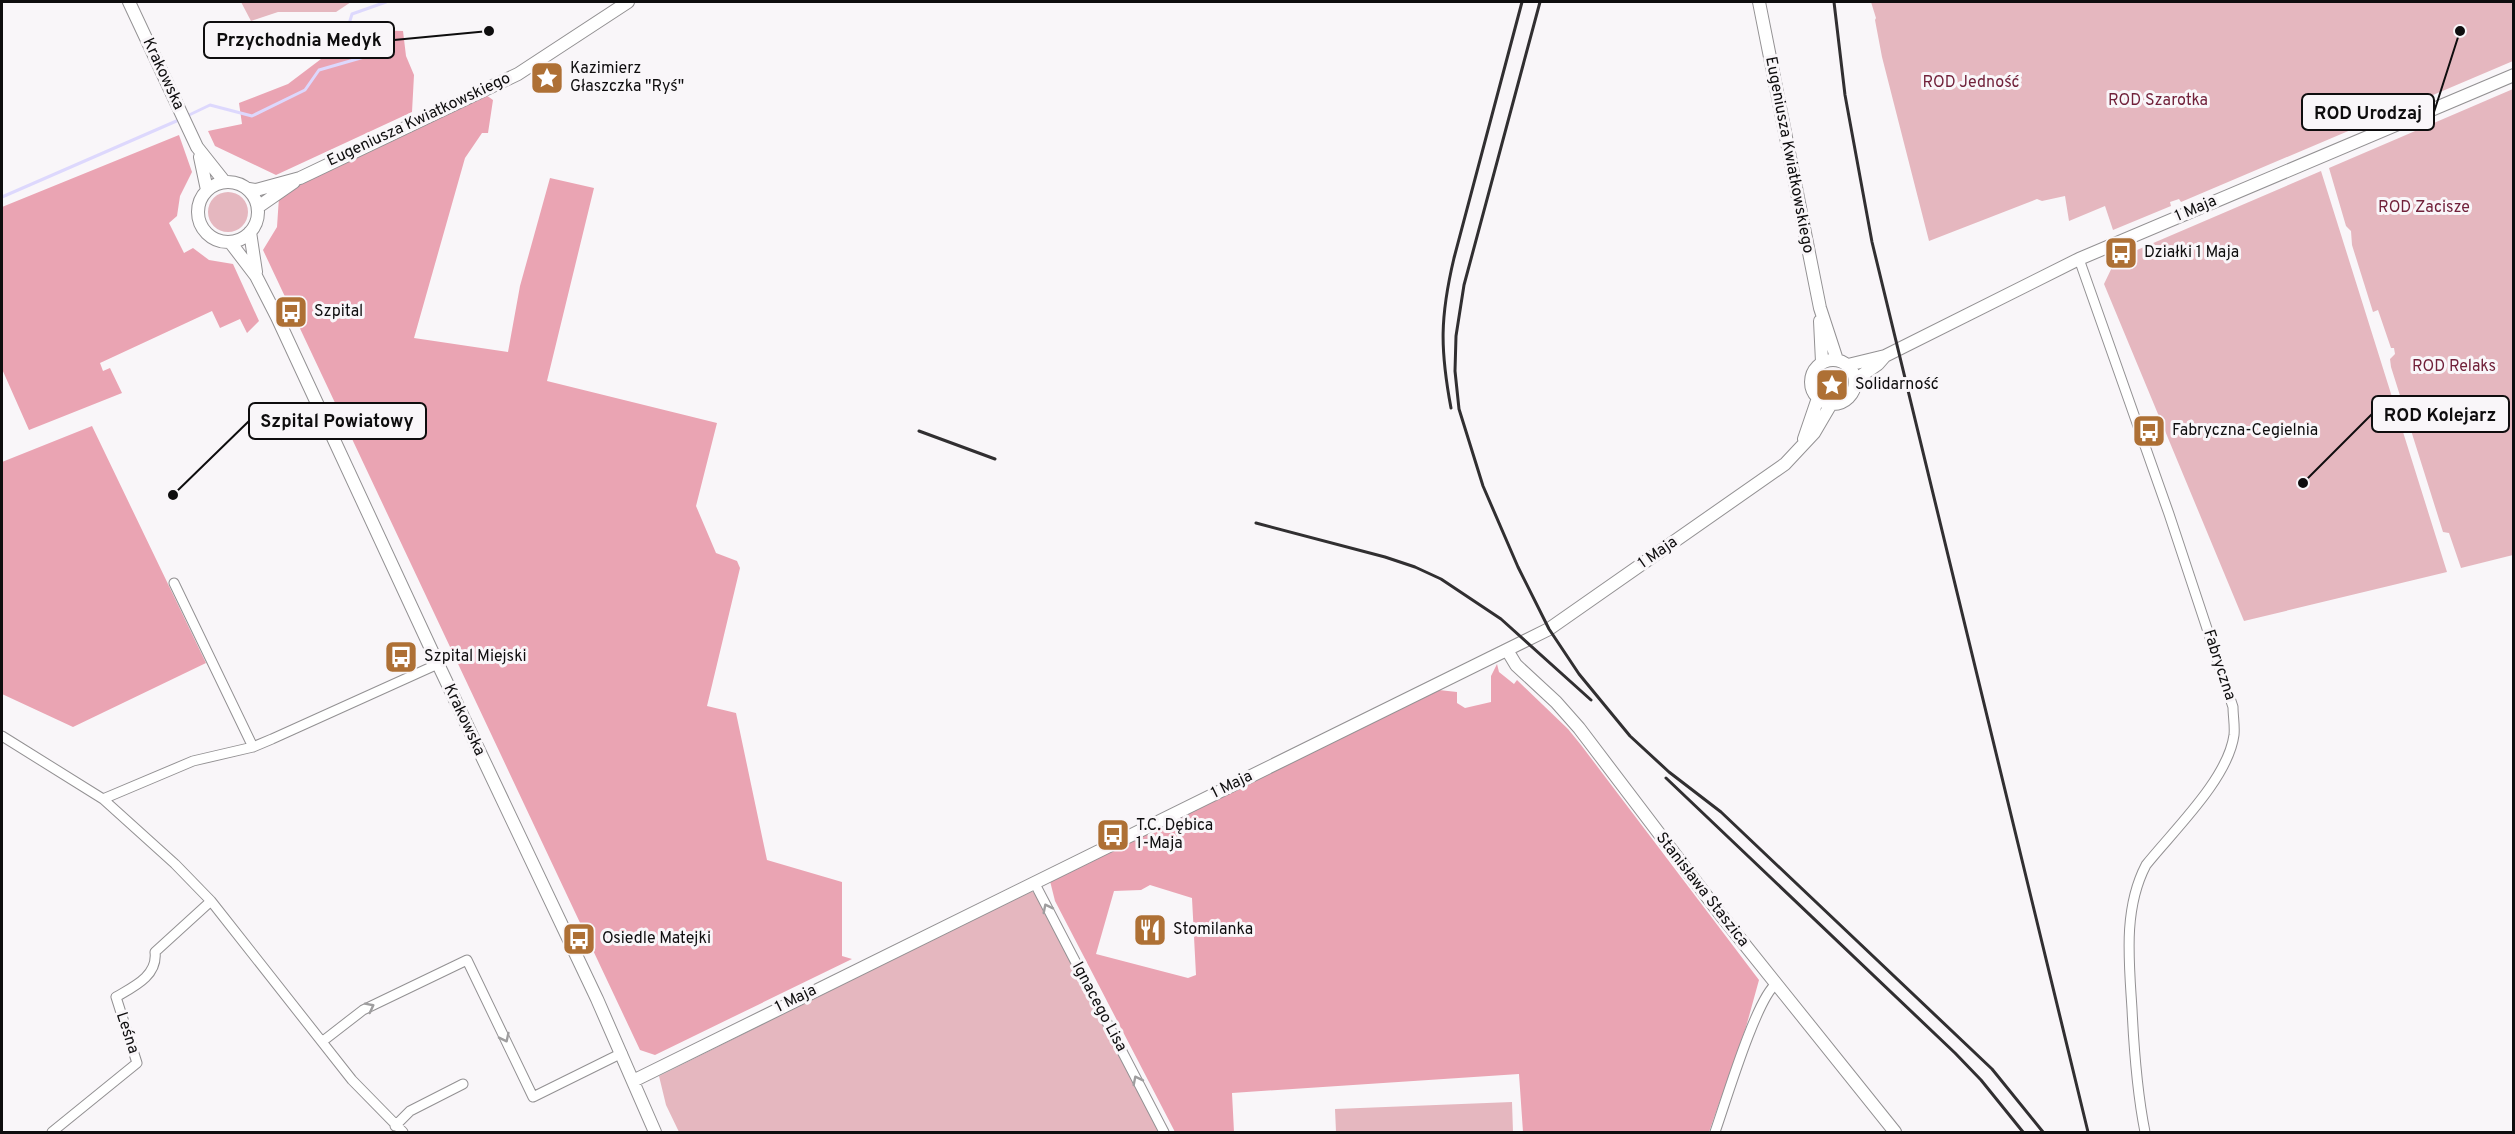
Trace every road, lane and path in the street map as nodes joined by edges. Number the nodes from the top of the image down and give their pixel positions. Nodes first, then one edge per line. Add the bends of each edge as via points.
1 (129, 2) edge
2 (628, 2) edge
3 (1759, 2) edge
4 (2514, 75) edge
5 (197, 147) junction
6 (300, 178) junction
7 (224, 182) junction
8 (249, 189) junction
9 (207, 190) junction
10 (258, 207) junction
11 (250, 232) junction
12 (230, 242) junction
13 (2079, 259) junction
14 (256, 276) junction
15 (1820, 308) junction
16 (1885, 356) junction
17 (1822, 362) junction
18 (1843, 363) junction
19 (1855, 380) junction
20 (1818, 398) junction
21 (1831, 404) junction
22 (1802, 443) junction
23 (174, 583) dead end
24 (1507, 650) junction
25 (438, 664) junction
26 (2, 736) edge
27 (253, 747) junction
28 (103, 800) junction
29 (1034, 882) junction
30 (211, 901) junction
31 (1776, 984) junction
32 (323, 1041) junction
33 (622, 1053) junction
34 (633, 1081) junction
35 (463, 1084) dead end
36 (399, 1129) edge
37 (52, 1132) edge
38 (655, 1132) edge
39 (1164, 1132) edge
40 (1715, 1132) edge
41 (1895, 1132) edge
42 (2145, 1132) edge

1 - 5 street, Krakowska
2 - 6 street, Eugeniusza Kwiatkowskiego via 518,74
3 - 15 street, Eugeniusza Kwiatkowskiego
4 - 13 street, 1 Maja
5 - 7 street, Krakowska
5 - 9 street, Krakowska
6 - 8 street, Eugeniusza Kwiatkowskiego
6 - 10 street, Eugeniusza Kwiatkowskiego
7 - 8 street
7 - 9 street
8 - 10 street
9 - 12 street via 198,207 201,226 215,239
10 - 11 street via 258,218
11 - 12 street
11 - 14 street, Krakowska
12 - 14 street, Krakowska
13 - 16 street, 1 Maja
13 - 42 street, Fabryczna via 2233,707 2234,735 2214,783 2146,866 2133,897 2130,981 2135,1062
14 - 25 street, Krakowska
15 - 17 street, Eugeniusza Kwiatkowskiego
15 - 18 street, Eugeniusza Kwiatkowskiego
16 - 18 street, 1 Maja
16 - 19 street, 1 Maja
17 - 18 street
17 - 20 street via 1811,379
18 - 19 street
19 - 21 street via 1847,399
20 - 21 street
20 - 22 street, 1 Maja
21 - 22 street, 1 Maja via 1814,433
22 - 24 street, 1 Maja via 1785,464 1578,609
23 - 27 street
24 - 29 street, 1 Maja
24 - 31 street, Stanisława Staszica via 1516,665 1579,728
25 - 27 street
25 - 33 street, Krakowska
26 - 28 street
27 - 28 street via 193,761
28 - 30 street
29 - 34 street, 1 Maja
39 -> 29 street, Ignacego Lisa
30 - 32 street
30 - 37 street, Leśna via 154,952 154,967 147,976 116,998 137,1063
31 - 40 street via 1761,1007
31 - 41 street, Stanisława Staszica
32 -> 33 street via 363,1010 467,960 533,1096
32 - 36 street via 352,1080
33 - 34 street, Krakowska
34 - 38 street, Krakowska
35 - 36 street via 410,1111

